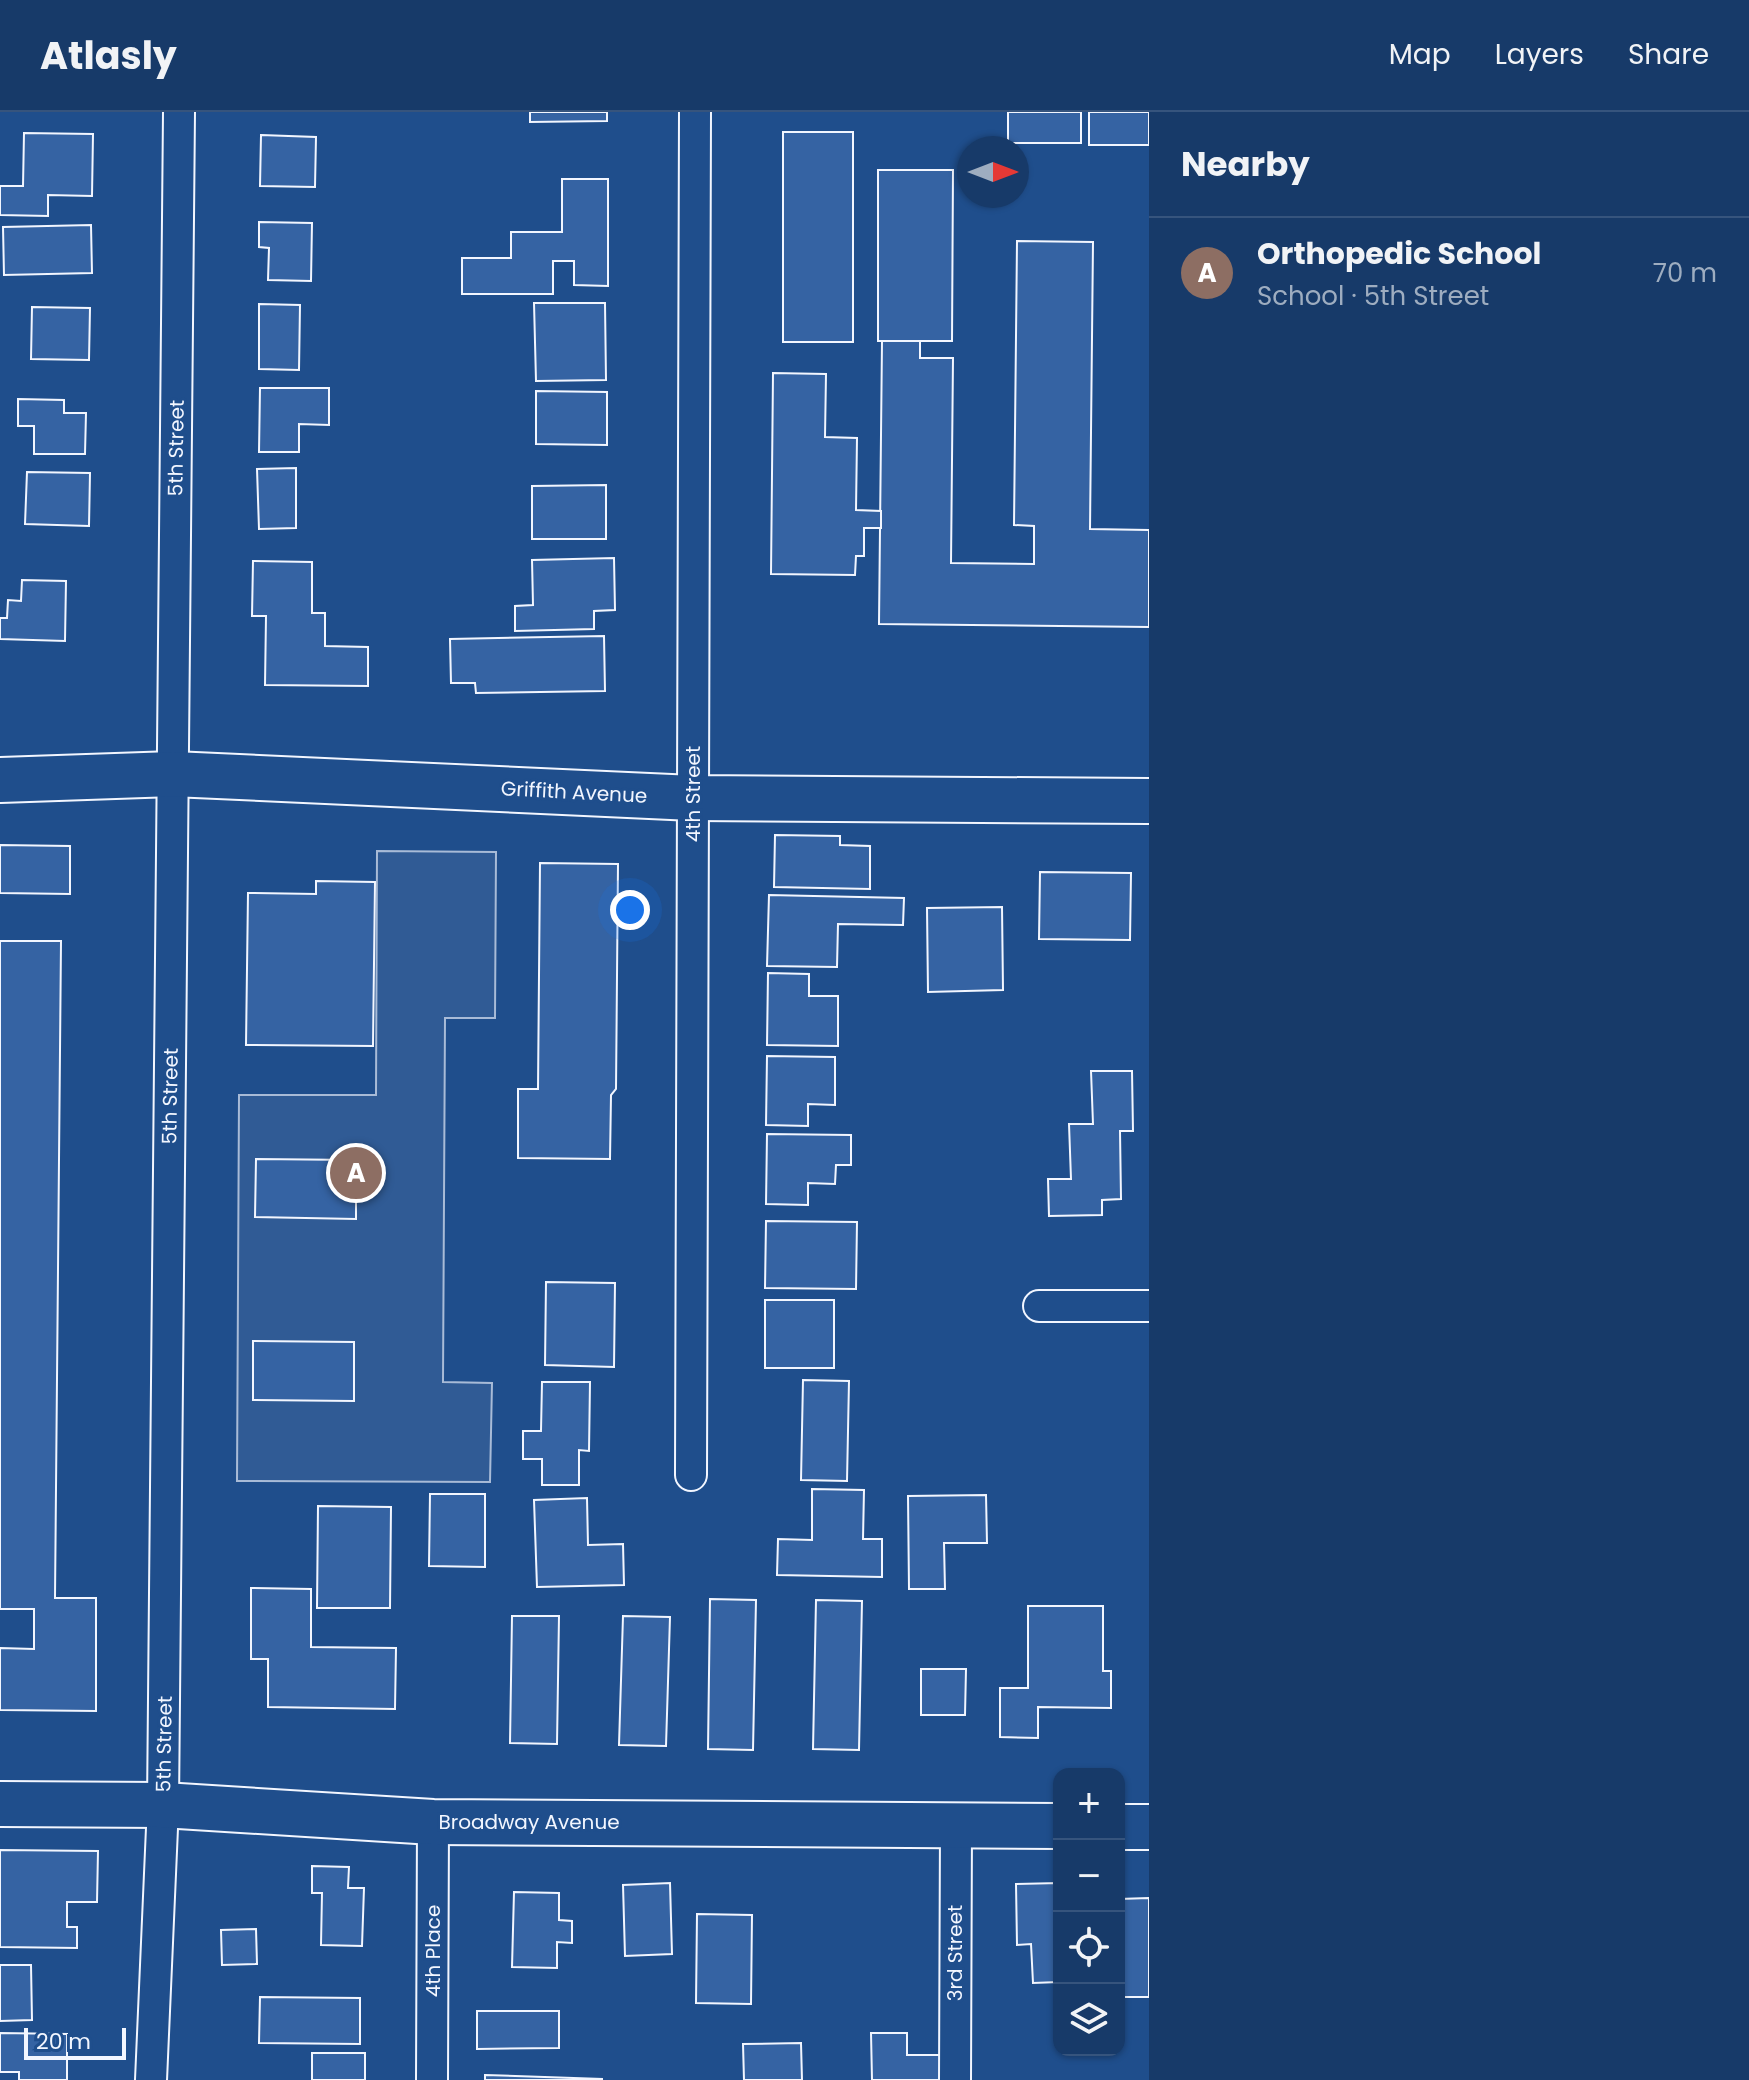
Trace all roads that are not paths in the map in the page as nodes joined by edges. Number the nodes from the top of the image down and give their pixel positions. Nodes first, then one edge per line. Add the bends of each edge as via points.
1 (179, 112) edge
2 (695, 112) edge
3 (173, 774) junction
4 (0, 780) edge
5 (693, 798) junction
6 (1149, 801) edge
7 (1039, 1306) dead end
8 (1149, 1306) edge
9 (691, 1475) dead end
10 (0, 1804) edge
11 (163, 1805) junction
12 (433, 1822) junction
13 (956, 1826) junction
14 (1053, 1826) edge
15 (1125, 1827) edge
16 (1149, 1827) edge
17 (151, 2080) edge
18 (432, 2080) edge
19 (955, 2080) edge

1 - 3 street, 5th Street
2 - 5 street, 4th Street
3 - 4 main road, Griffith Avenue
3 - 5 main road, Griffith Avenue
3 - 11 street, 5th Street
5 - 6 main road, Griffith Avenue
5 - 9 street, 4th Street
7 - 8 street
10 - 11 main road, Broadway Avenue
11 - 12 main road, Broadway Avenue
11 - 17 street, 5th Street
12 - 13 main road, Broadway Avenue
12 - 18 street, 4th Place
13 - 14 main road, Broadway Avenue
13 - 19 street, 3rd Street
15 - 16 main road

